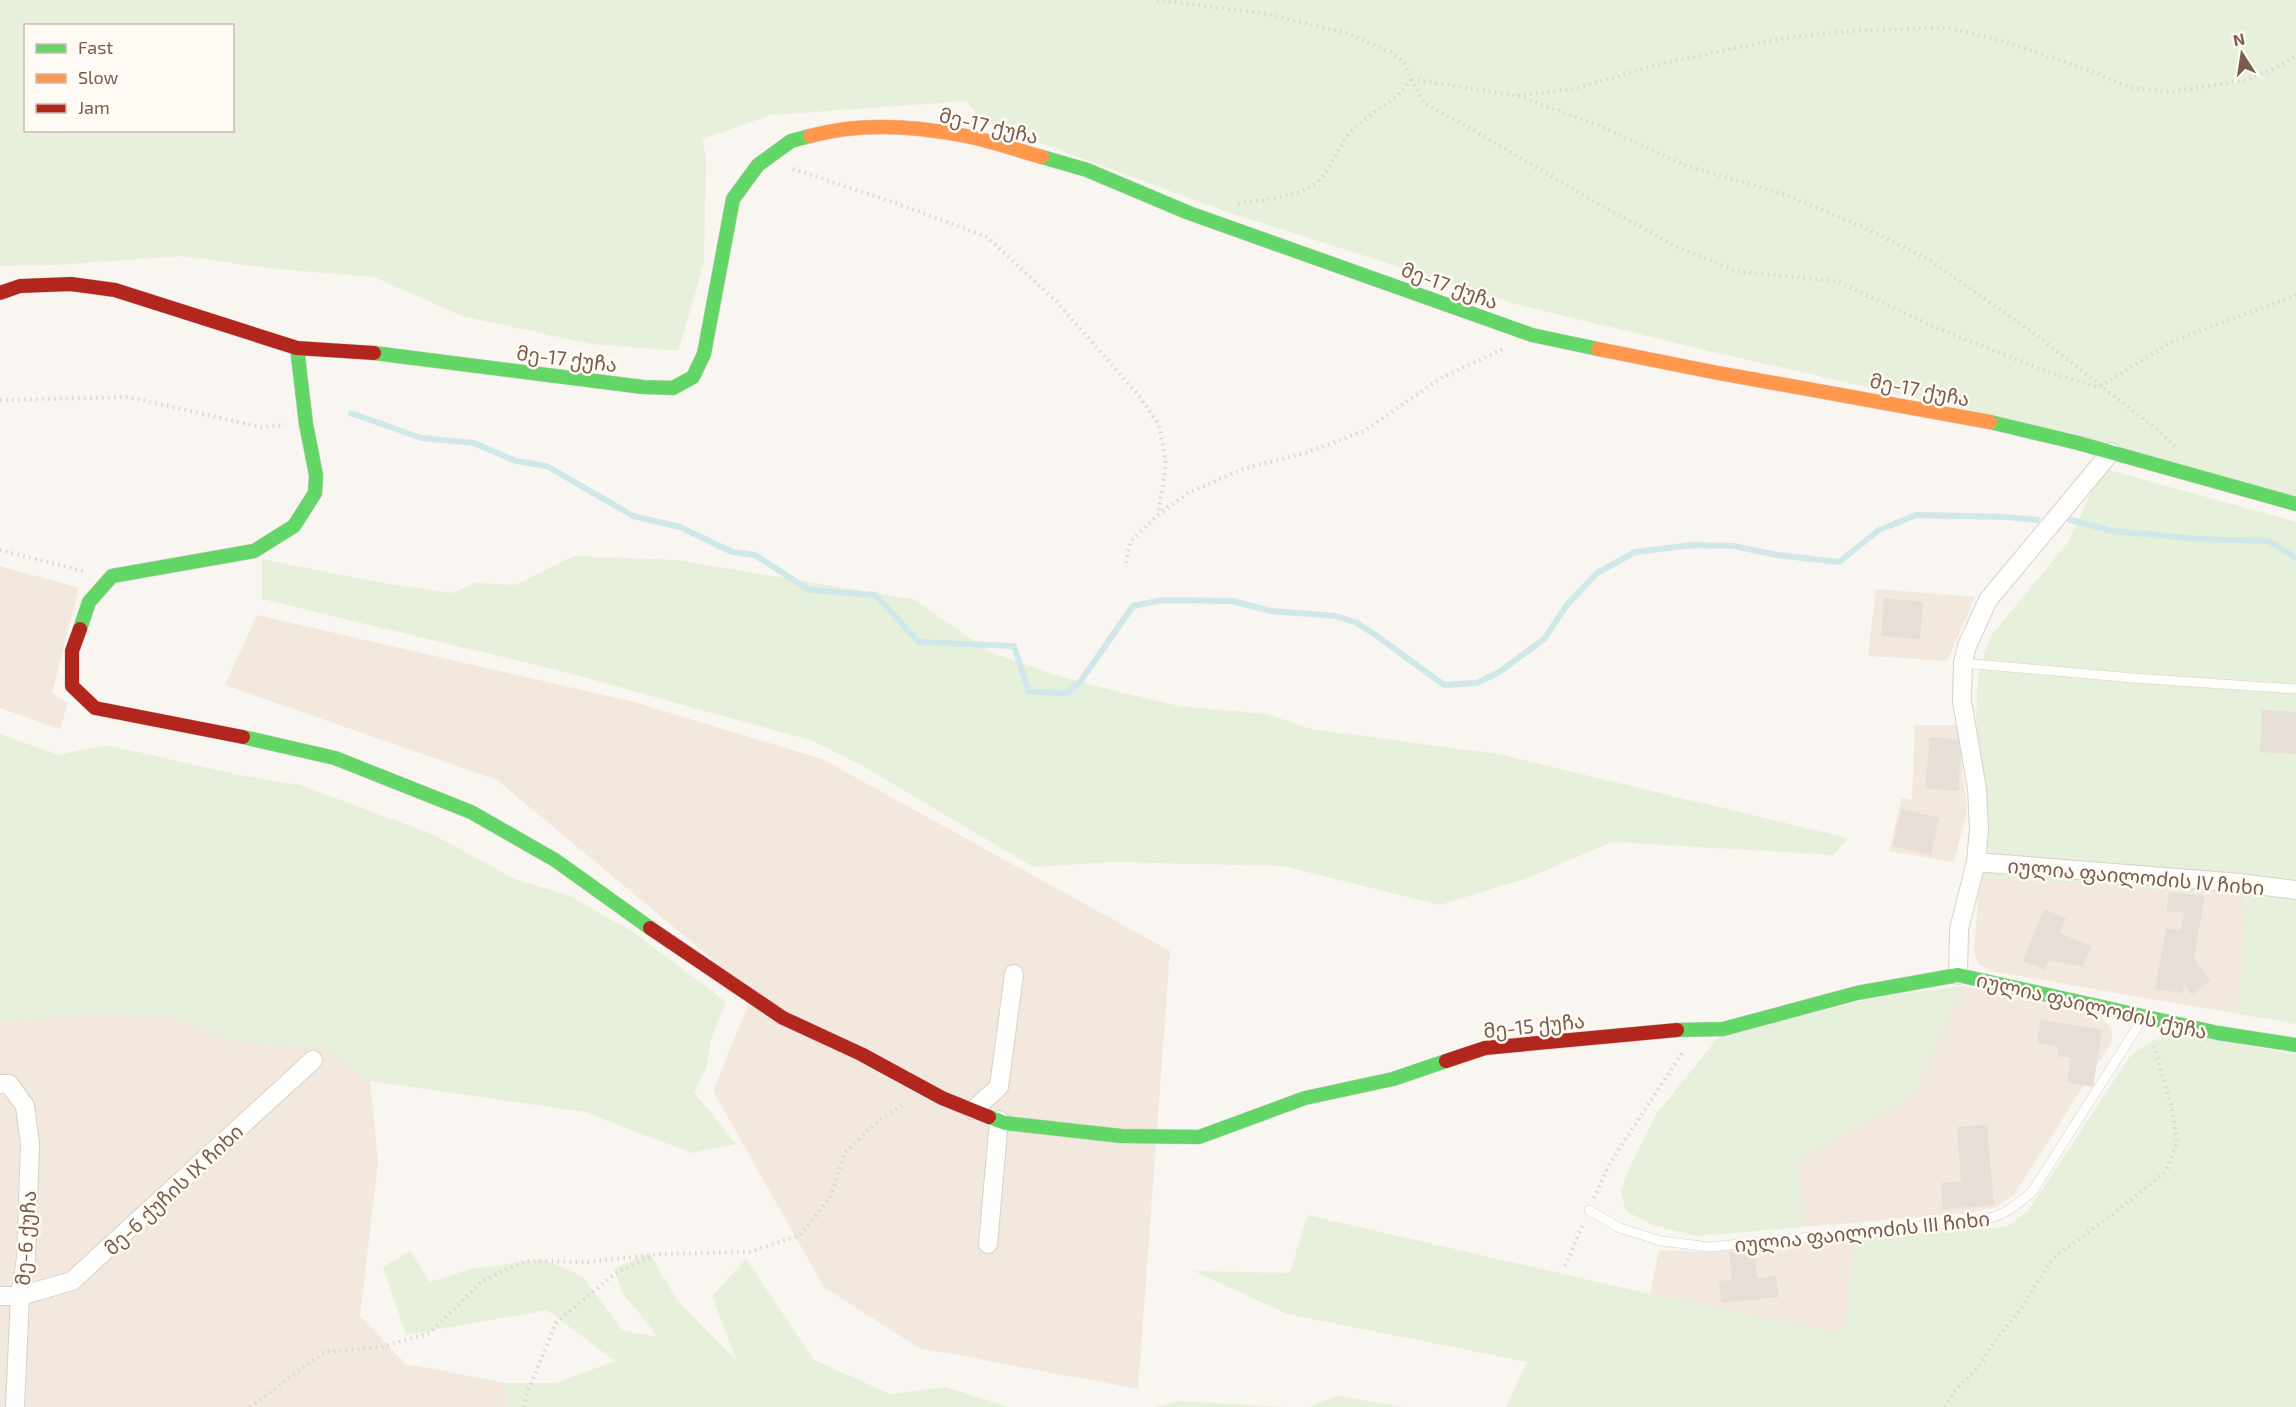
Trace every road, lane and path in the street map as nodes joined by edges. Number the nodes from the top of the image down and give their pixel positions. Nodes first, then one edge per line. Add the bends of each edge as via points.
1 (1157, 0) edge
2 (2296, 56) edge
3 (1411, 79) junction
4 (1518, 96) junction
5 (767, 159) junction
6 (1236, 204) dead end
7 (0, 293) edge
8 (2296, 295) edge
9 (1532, 335) junction
10 (297, 348) junction
11 (2099, 387) junction
12 (0, 400) edge
13 (306, 424) junction
14 (2175, 447) dead end
15 (2111, 452) junction
16 (2296, 504) edge
17 (1158, 515) junction
18 (0, 550) edge
19 (1126, 563) dead end
20 (111, 576) junction
21 (1963, 663) junction
22 (2296, 689) edge
23 (1976, 862) junction
24 (2296, 891) edge
25 (1014, 974) dead end
26 (1958, 975) junction
27 (2144, 1016) junction
28 (1697, 1030) junction
29 (2296, 1045) edge
30 (313, 1060) dead end
31 (0, 1084) edge
32 (942, 1098) junction
33 (973, 1110) junction
34 (999, 1120) junction
35 (1589, 1210) junction
36 (988, 1245) dead end
37 (660, 1254) junction
38 (1565, 1266) dead end
39 (0, 1296) edge
40 (20, 1296) junction
41 (15, 1407) edge
42 (250, 1407) edge
43 (524, 1407) edge
44 (1945, 1407) edge

1 - 3 path via 1261,13 1347,33 1404,62
2 - 4 path via 2246,80 2160,92 2131,88 2002,41 1950,28 1862,30 1784,38 1660,64 1574,89
3 - 4 path
3 - 6 path via 1386,106 1355,127 1338,147 1322,178 1305,191
3 - 11 path via 1424,103 1679,248 1740,272 1836,281 1937,328 2056,375
4 - 11 path via 1600,126 1687,166 1786,195 1931,261 2032,332
5 - 9 street, მე-17 ქუჩა via 791,141 831,130 898,127 967,136 1087,170 1189,213
5 - 10 street, მე-17 ქუჩა via 733,199 704,354 693,377 673,388 357,351
5 - 17 path via 987,237 1057,302 1139,396 1159,425 1166,464
7 - 10 street, მე-17 ქუჩა via 20,286 72,284 115,291
8 - 11 path via 2173,341
9 - 15 street, მე-17 ქუჩა via 1989,422
9 - 17 path via 1441,378 1364,431 1308,452 1243,469 1188,493
10 - 13 street
11 - 14 path
12 - 13 path via 128,397 261,427
13 - 20 street via 316,475 315,493 294,526 254,551
15 - 16 street, მე-17 ქუჩა
15 - 21 street, იულია ფაილოძის ქუჩა via 1988,600
17 - 19 path via 1130,542
18 - 20 path
20 - 32 street, მე-15 ქუჩა via 89,602 72,651 72,686 95,708 335,758 471,813 555,860 688,956 783,1018
21 - 22 lane
21 - 23 street, იულია ფაილოძის ქუჩა via 1962,701 1977,789
23 - 24 street, იულია ფაილოძის IV ჩიხი
23 - 26 street, იულია ფაილოძის ქუჩა via 1959,929
25 - 33 street via 999,1087
26 - 27 street, იულია ფაილოძის ქუჩა
26 - 28 street, მე-15 ქუჩა via 1857,993 1723,1029
27 - 29 street, იულია ფაილოძის ქუჩა
27 - 35 lane, იულია ფაილოძის III ჩიხი via 2032,1192 2000,1216 1709,1247 1661,1241 1620,1228
27 - 44 path via 2164,1076 2177,1142 2166,1171 2053,1258 2016,1316
28 - 34 street, მე-15 ქუჩა via 1485,1048 1393,1079 1305,1098 1199,1137 1121,1136
28 - 35 path via 1610,1163
30 - 40 street, მე-6 ქუჩის IX ჩიხი via 72,1281
31 - 40 street, მე-6 ქუჩა via 9,1084 25,1106 30,1144 26,1259
32 - 33 street, მე-15 ქუჩა
32 - 37 path via 912,1100 880,1119 845,1152 830,1198 800,1236 750,1252
33 - 34 street, მე-15 ქუჩა
34 - 36 street
35 - 38 path
37 - 42 path via 588,1262 525,1261 482,1281 430,1332 381,1347 324,1352
37 - 43 path via 617,1272 556,1323
39 - 40 street, მე-6 ქუჩის IX ჩიხი
40 - 41 street, მე-6 ქუჩა

